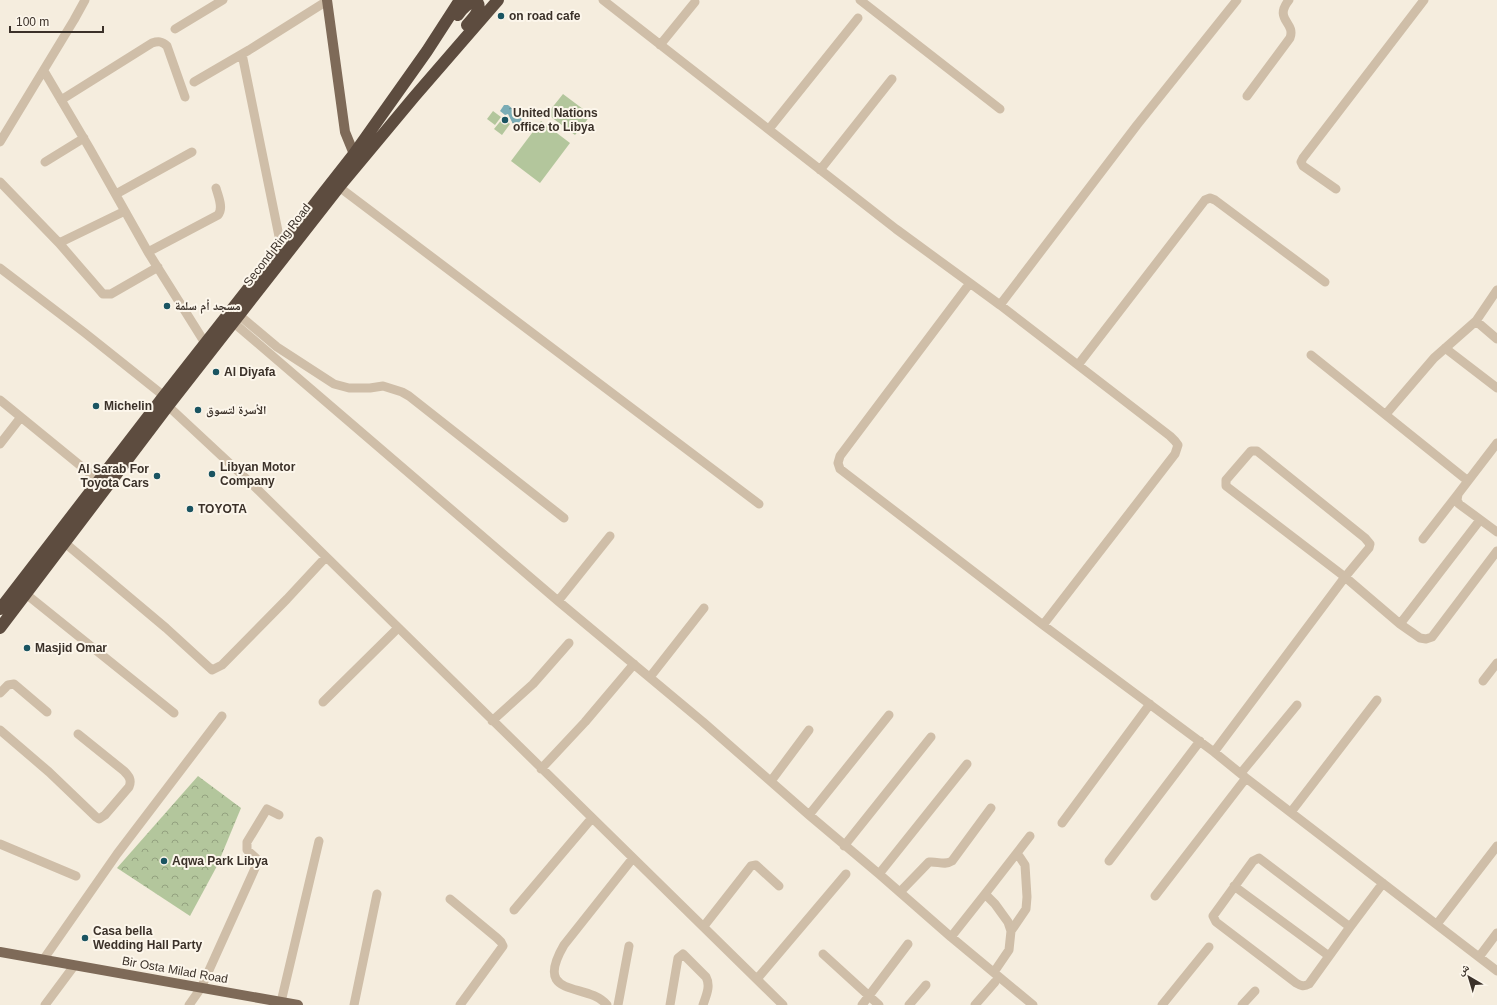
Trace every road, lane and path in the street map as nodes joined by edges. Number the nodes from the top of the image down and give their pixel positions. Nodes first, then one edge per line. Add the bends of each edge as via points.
1 (85, 0) edge
2 (223, 0) edge
3 (327, 0) edge
4 (460, 0) edge
5 (498, 0) edge
6 (603, 0) edge
7 (860, 0) edge
8 (1237, 0) edge
9 (1289, 0) edge
10 (1424, 0) edge
11 (695, 2) dead end
12 (858, 18) dead end
13 (175, 29) dead end
14 (660, 44) junction
15 (427, 51) junction
16 (242, 54) junction
17 (44, 70) junction
18 (892, 79) dead end
19 (194, 82) dead end
20 (414, 96) junction
21 (1247, 96) dead end
22 (185, 97) dead end
23 (62, 100) junction
24 (1000, 109) dead end
25 (769, 129) junction
26 (84, 138) junction
27 (0, 142) edge
28 (192, 152) dead end
29 (354, 154) junction
30 (45, 162) dead end
31 (820, 170) junction
32 (0, 182) edge
33 (339, 187) junction
34 (216, 188) dead end
35 (1336, 189) dead end
36 (116, 194) junction
37 (125, 211) junction
38 (59, 243) junction
39 (281, 246) junction
40 (148, 252) junction
41 (158, 267) junction
42 (0, 268) edge
43 (1324, 282) dead end
44 (970, 283) junction
45 (1497, 290) edge
46 (1000, 305) junction
47 (237, 319) junction
48 (1476, 321) junction
49 (1497, 339) edge
50 (205, 343) junction
51 (1445, 348) junction
52 (1311, 355) dead end
53 (1078, 365) junction
54 (1497, 388) edge
55 (0, 400) edge
56 (166, 401) junction
57 (1386, 414) junction
58 (21, 417) junction
59 (1497, 443) edge
60 (0, 444) edge
61 (98, 480) junction
62 (1468, 481) junction
63 (1458, 494) junction
64 (759, 504) dead end
65 (564, 518) dead end
66 (1480, 520) junction
67 (1497, 532) edge
68 (610, 536) dead end
69 (1423, 539) dead end
70 (65, 542) junction
71 (1497, 551) edge
72 (326, 557) junction
73 (1345, 577) junction
74 (26, 594) junction
75 (558, 601) junction
76 (704, 608) dead end
77 (0, 609) edge
78 (1400, 624) junction
79 (1043, 625) junction
80 (0, 628) edge
81 (398, 628) junction
82 (569, 643) dead end
83 (1497, 663) edge
84 (634, 664) junction
85 (650, 677) junction
86 (1483, 681) dead end
87 (0, 693) edge
88 (1377, 700) dead end
89 (323, 702) dead end
90 (1150, 704) junction
91 (1297, 705) dead end
92 (47, 712) dead end
93 (174, 713) dead end
94 (889, 715) dead end
95 (222, 716) dead end
96 (492, 721) junction
97 (0, 730) edge
98 (808, 730) dead end
99 (78, 734) dead end
100 (932, 737) dead end
101 (1200, 741) junction
102 (1214, 752) junction
103 (967, 764) dead end
104 (541, 769) junction
105 (1244, 776) junction
106 (771, 781) junction
107 (991, 808) dead end
108 (1291, 812) junction
109 (279, 815) dead end
110 (809, 815) junction
111 (592, 818) junction
112 (1062, 823) dead end
113 (1030, 836) dead end
114 (319, 841) dead end
115 (0, 844) edge
116 (844, 846) junction
117 (1497, 846) edge
118 (1017, 852) junction
119 (633, 858) junction
120 (1109, 861) dead end
121 (846, 874) dead end
122 (879, 874) junction
123 (76, 876) dead end
124 (1383, 883) junction
125 (779, 886) dead end
126 (1234, 886) junction
127 (900, 892) junction
128 (377, 894) dead end
129 (986, 894) junction
130 (1155, 896) dead end
131 (450, 899) dead end
132 (514, 910) dead end
133 (1437, 924) junction
134 (704, 926) junction
135 (1350, 927) junction
136 (1011, 931) junction
137 (1497, 933) edge
138 (951, 937) junction
139 (908, 944) dead end
140 (629, 946) dead end
141 (1209, 947) dead end
142 (0, 952) edge
143 (823, 954) dead end
144 (1329, 956) junction
145 (1479, 957) junction
146 (43, 960) junction
147 (74, 966) junction
148 (1497, 971) edge
149 (994, 972) junction
150 (757, 979) junction
151 (995, 982) dead end
152 (926, 985) dead end
153 (201, 988) junction
154 (1255, 991) dead end
155 (869, 996) junction
156 (290, 1004) edge
157 (45, 1005) edge
158 (188, 1005) edge
159 (354, 1005) edge
160 (460, 1005) edge
161 (607, 1005) edge
162 (618, 1005) edge
163 (670, 1005) edge
164 (703, 1005) edge
165 (783, 1005) edge
166 (862, 1005) edge
167 (878, 1005) edge
168 (910, 1005) edge
169 (975, 1005) edge
170 (1033, 1005) edge
171 (1162, 1005) edge
172 (1242, 1005) edge

1 - 17 street
2 - 13 street
3 - 16 street
3 - 29 main road via 345,132
4 - 15 highway, Second Ring Road
5 - 20 highway, Second Ring Road
6 - 14 street
7 - 24 street
8 - 46 street via 1136,125
9 - 21 street via 1282,14 1291,31 1290,38
10 - 35 street via 1301,162
11 - 14 street
12 - 25 street
14 - 25 street
15 - 20 highway via 466,4 470,1 477,2 479,5 476,14
15 - 29 highway, Second Ring Road
16 - 19 street
16 - 39 street
17 - 23 street
17 - 27 street
18 - 31 street
20 - 33 highway, Second Ring Road
22 - 23 street via 167,46 158,41
23 - 26 street
25 - 31 street
26 - 30 street
26 - 36 street
28 - 36 street
29 - 39 highway, Second Ring Road
31 - 44 street
32 - 38 street
33 - 47 highway, Second Ring Road
33 - 64 street
34 - 40 street via 221,206 218,215
36 - 37 street
37 - 38 street
37 - 40 street
38 - 41 street via 106,295
39 - 50 highway, Second Ring Road
40 - 41 street
41 - 50 street
42 - 56 street via 85,333
43 - 53 street via 1210,198 1205,200
44 - 46 street
44 - 79 street via 840,456 838,463 841,470
45 - 48 street
46 - 53 street
47 - 56 highway, Second Ring Road
47 - 65 street via 334,384 349,388 383,386 409,396
47 - 75 street
48 - 49 street
48 - 51 street
50 - 56 highway, Second Ring Road
51 - 54 street
51 - 57 street
52 - 57 street
53 - 79 street via 1178,445 1177,450
55 - 58 street
56 - 61 highway, Second Ring Road
56 - 70 highway, Second Ring Road
56 - 72 street
57 - 62 street
58 - 60 street
58 - 61 street
59 - 62 street
61 - 77 highway, Second Ring Road
62 - 63 street
63 - 66 street via 1459,504
63 - 69 street
66 - 67 street
66 - 78 street
68 - 75 street
70 - 72 street via 212,670 222,665
70 - 74 highway, Second Ring Road
71 - 78 street via 1432,637 1420,638
72 - 81 street
73 - 73 street via 1369,548 1369,542 1257,451 1251,451 1226,480 1226,486
73 - 78 street
73 - 102 street
74 - 80 highway, Second Ring Road
74 - 93 street
75 - 84 street
76 - 85 street
79 - 90 street
81 - 89 street
81 - 96 street
82 - 96 street via 533,684
83 - 86 street
84 - 85 street
84 - 104 street
85 - 106 street
87 - 92 street via 8,685 14,684
88 - 108 street
90 - 101 street
90 - 112 street
91 - 105 street
94 - 110 street
95 - 146 street via 117,854
96 - 104 street
97 - 99 street via 100,819 128,787 130,777
98 - 106 street
100 - 116 street
101 - 102 street
101 - 120 street
102 - 105 street
103 - 122 street
104 - 111 street
105 - 108 street
105 - 130 street
106 - 110 street
107 - 127 street via 952,861 948,864 929,862
108 - 124 street
109 - 153 street via 267,809 247,842 247,850 256,858 256,866
110 - 116 street
111 - 119 street
111 - 132 street
113 - 118 street
114 - 156 street
115 - 123 street
116 - 122 street
117 - 133 street
118 - 129 street
118 - 136 street via 1025,865 1027,897 1026,908
119 - 134 street
119 - 161 street via 564,945 555,964 555,976 565,987 593,995
121 - 150 street
122 - 127 street
124 - 133 street
124 - 135 street
125 - 134 street via 756,866 751,866
126 - 135 street via 1253,861 1259,858
126 - 144 street
126 - 144 street via 1214,913 1214,919 1296,983 1301,986 1309,984
127 - 138 street
128 - 159 street
129 - 136 street via 1008,922
129 - 138 street
131 - 160 street via 497,938 503,946
133 - 145 street
134 - 150 street
135 - 144 street
136 - 149 street via 1009,950
137 - 145 street
138 - 149 street
139 - 155 street
140 - 162 street
141 - 171 street
142 - 146 main road, Bir Osta Milad Road
143 - 155 street
145 - 148 street
146 - 147 main road, Bir Osta Milad Road
147 - 153 main road, Bir Osta Milad Road
147 - 157 street
149 - 170 street
150 - 165 street
151 - 169 street
152 - 168 street
153 - 156 main road, Bir Osta Milad Road
153 - 158 street
154 - 172 street
155 - 166 street
155 - 167 street
163 - 164 street via 678,958 683,954 708,980

